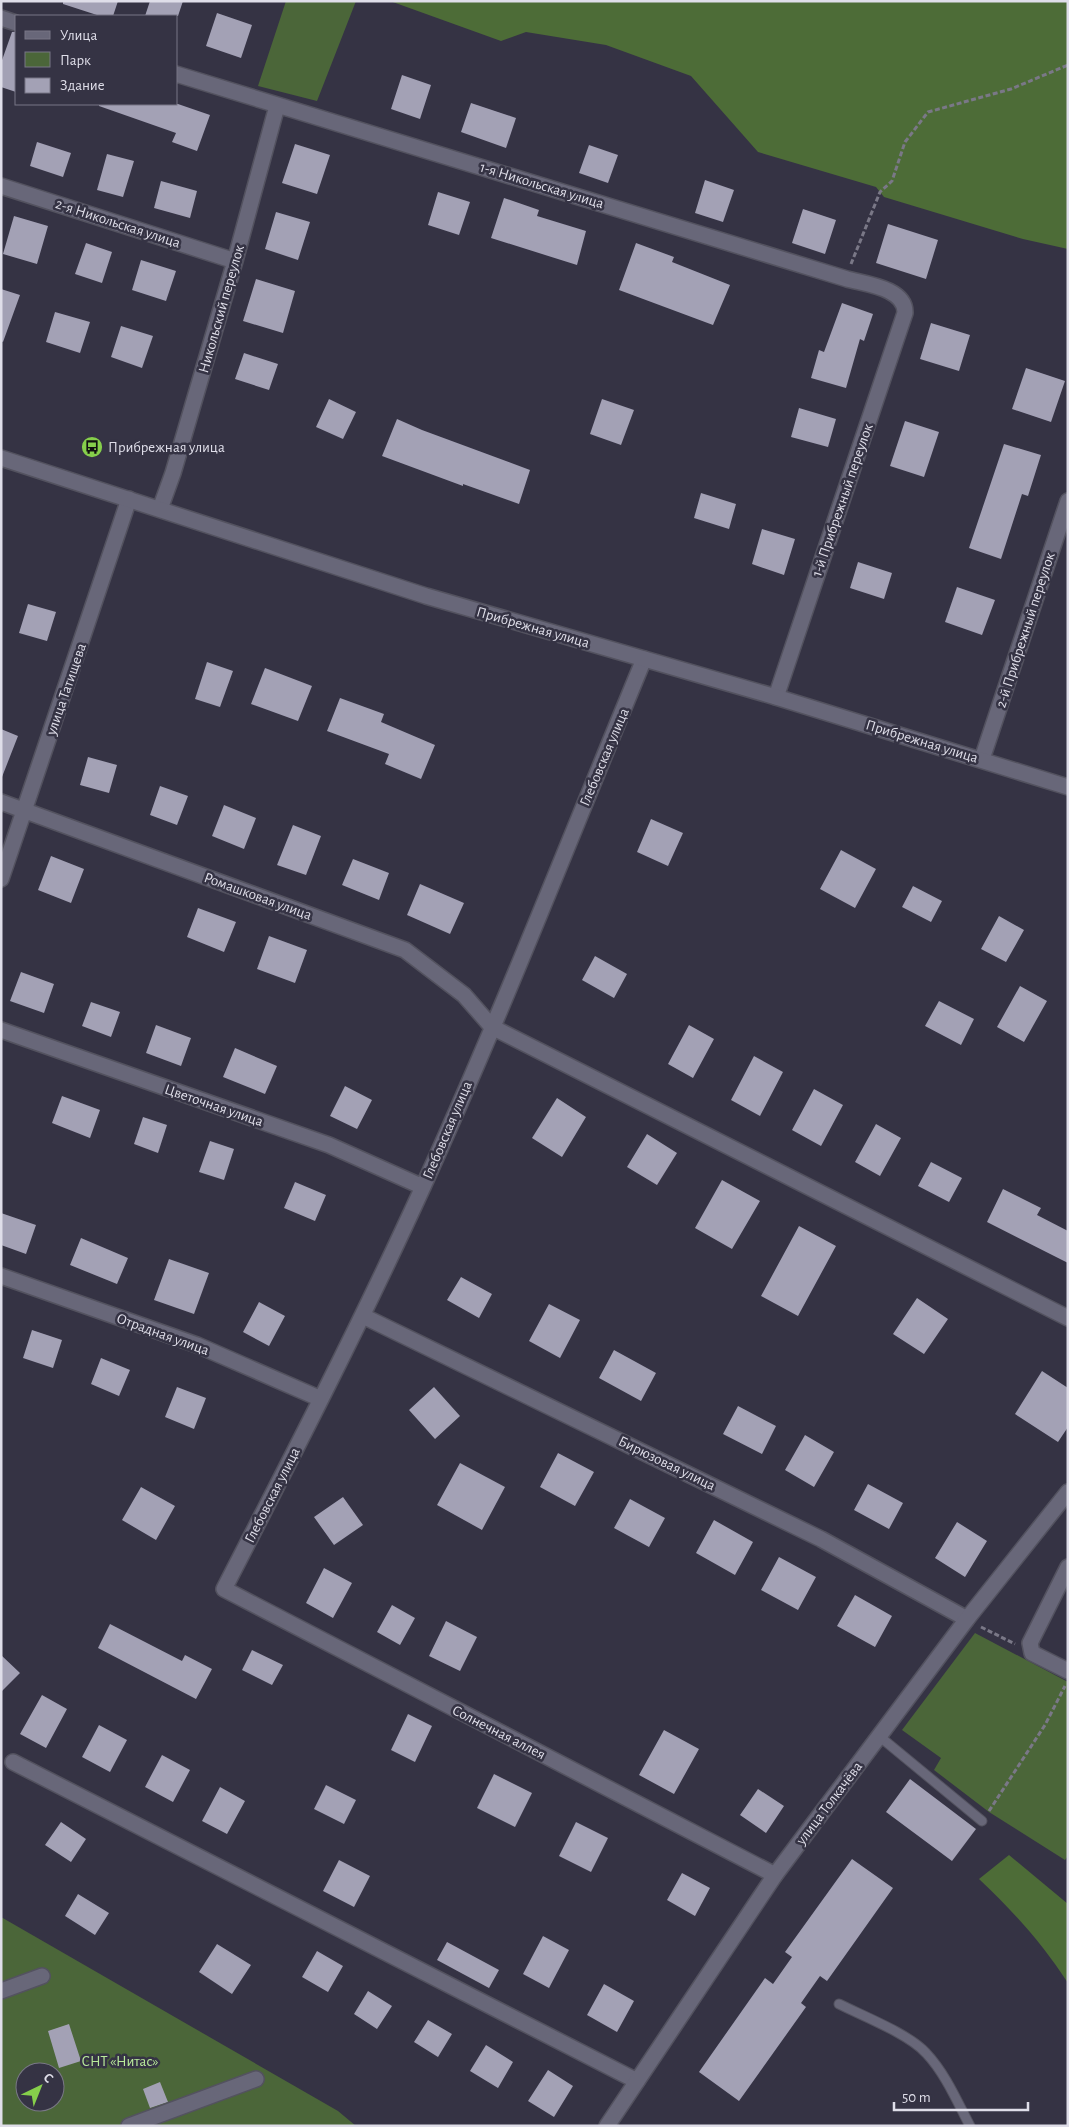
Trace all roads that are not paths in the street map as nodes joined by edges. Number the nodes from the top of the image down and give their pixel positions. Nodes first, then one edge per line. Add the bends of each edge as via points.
1 (1, 18) edge
2 (15, 23) edge
3 (178, 75) edge
4 (276, 106) junction
5 (1, 186) edge
6 (235, 261) junction
7 (904, 303) joint
8 (1, 458) edge
9 (129, 499) junction
10 (1068, 501) edge
11 (160, 509) junction
12 (644, 659) junction
13 (776, 697) junction
14 (982, 759) junction
15 (1068, 787) edge
16 (1, 802) edge
17 (25, 810) junction
18 (1, 879) edge
19 (492, 1027) junction
20 (1, 1030) edge
21 (423, 1187) junction
22 (1, 1276) edge
23 (363, 1316) junction
24 (1068, 1318) edge
25 (321, 1399) junction
26 (1068, 1492) edge
27 (1068, 1567) edge
28 (224, 1589) joint
29 (967, 1619) junction
30 (1068, 1671) edge
31 (879, 1736) junction
32 (13, 1762) dead end
33 (982, 1821) road end
34 (775, 1875) junction
35 (42, 1976) dead end
36 (1, 1991) edge
37 (838, 2004) dead end
38 (256, 2079) dead end
39 (637, 2081) junction
40 (129, 2126) edge
41 (607, 2126) edge
42 (970, 2126) edge

1 - 2 street
3 - 4 street, 1-я Никольская улица
4 - 6 street, Никольский переулок
4 - 7 street, 1-я Никольская улица via 315,115 889,292
5 - 6 street, 2-я Никольская улица
6 - 11 street, Никольский переулок
7 - 13 street, 1-й Прибрежный переулок via 905,313
8 - 9 street, Прибрежная улица
9 - 11 street, Прибрежная улица
9 - 17 street, улица Татищева
10 - 14 street, 2-й Прибрежный переулок
11 - 12 street, Прибрежная улица via 426,596
12 - 13 street, Прибрежная улица
12 - 19 street, Глебовская улица
13 - 14 street, Прибрежная улица
14 - 15 street, Прибрежная улица
16 - 17 street, Ромашковая улица
17 - 18 street, улица Татищева
17 - 19 street, Ромашковая улица via 405,950 464,994
19 - 21 street, Глебовская улица
19 - 24 street
20 - 21 street, Цветочная улица via 329,1145
21 - 23 street, Глебовская улица
22 - 25 street, Отрадная улица via 197,1345
23 - 25 street, Глебовская улица
23 - 29 street, Бирюзовая улица via 821,1539
25 - 28 street, Глебовская улица
26 - 29 street, улица Толкачёва
27 - 30 street via 1030,1643 1032,1653
28 - 34 street, Солнечная аллея
29 - 31 street, улица Толкачёва
31 - 33 lane
31 - 34 street, улица Толкачёва
32 - 39 street
34 - 39 street, улица Толкачёва
35 - 36 street
37 - 42 lane via 907,2038 926,2052 945,2078
38 - 40 street
39 - 41 street, улица Толкачёва

